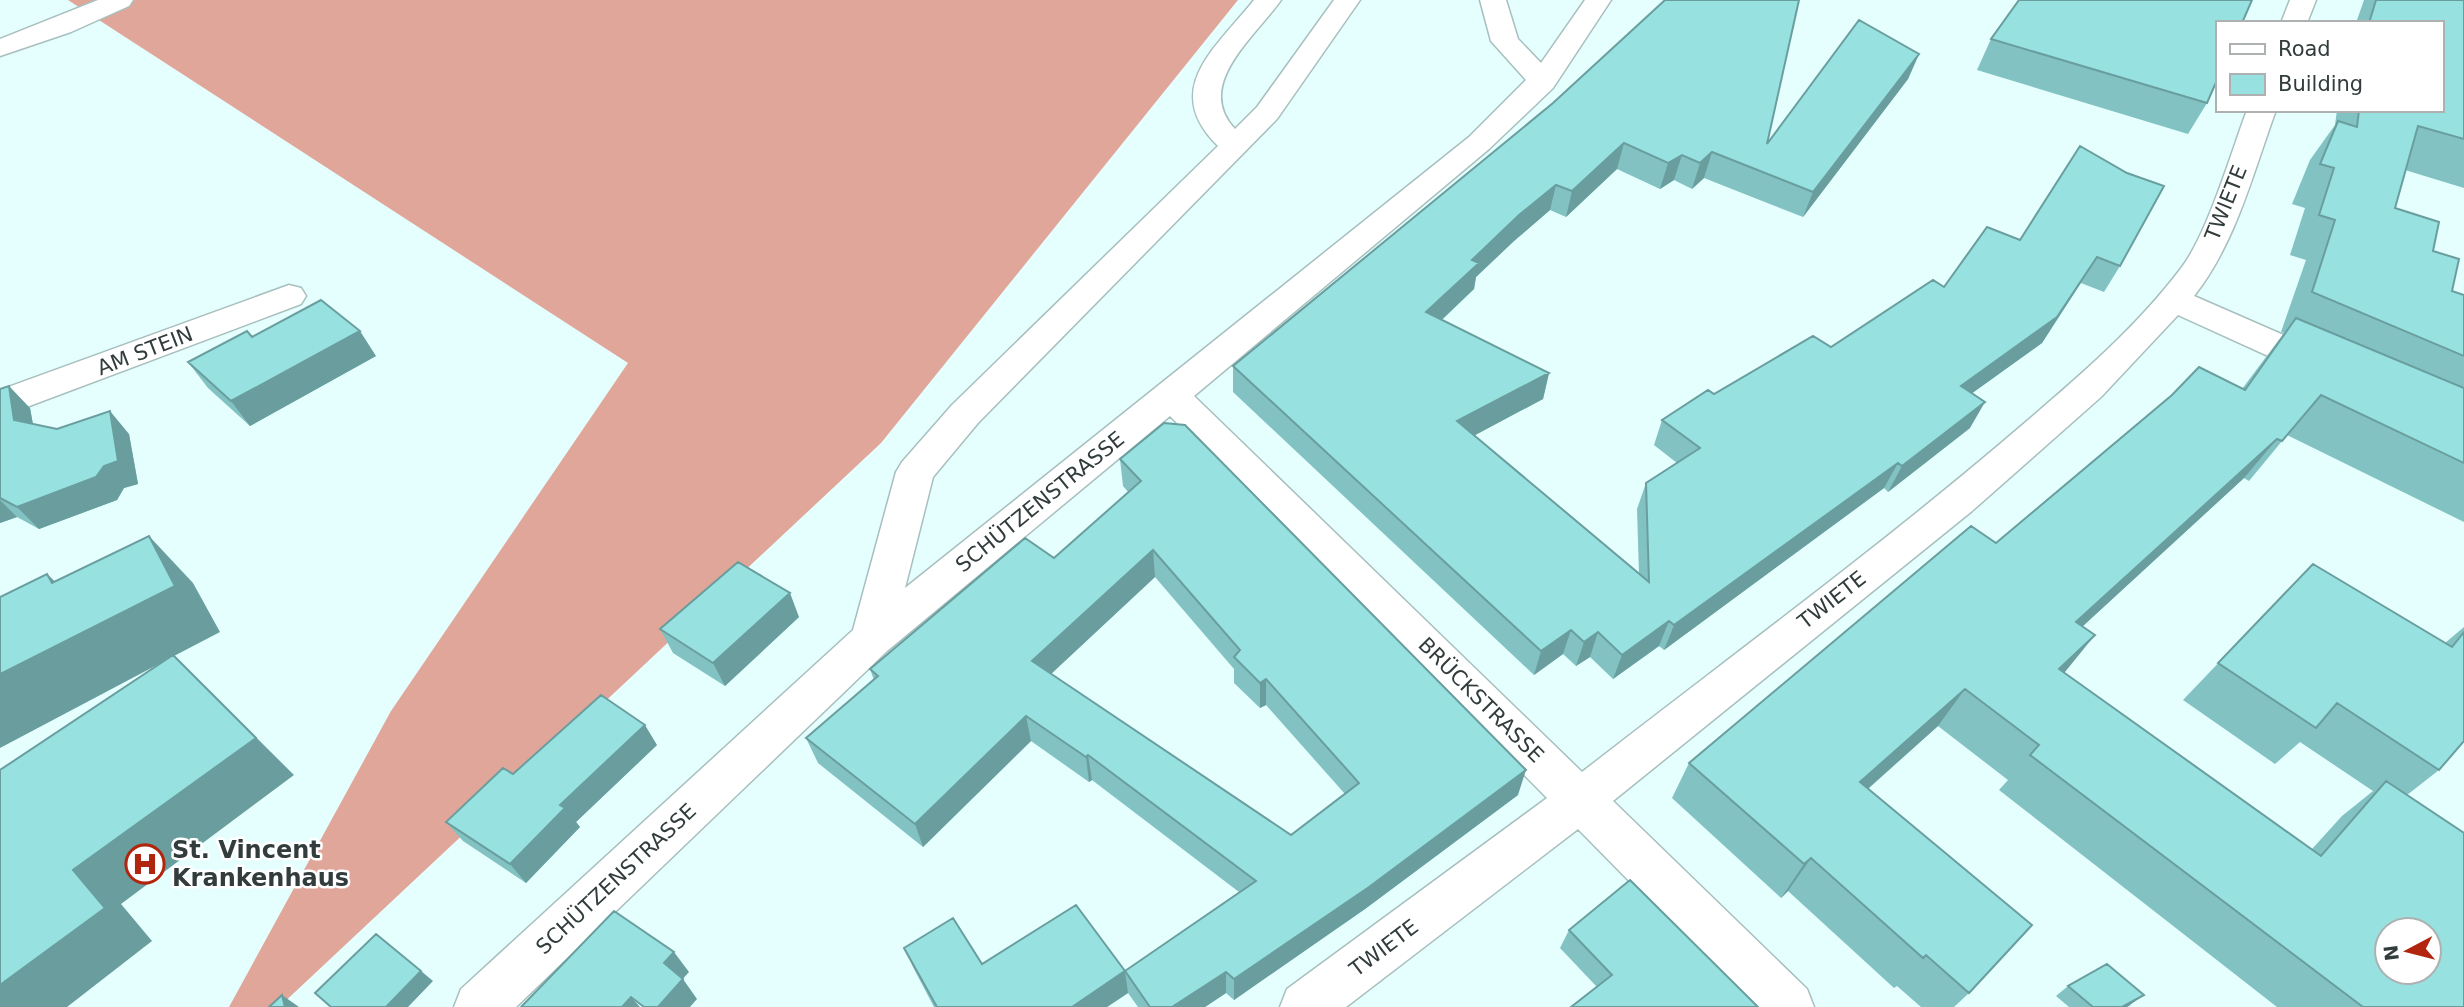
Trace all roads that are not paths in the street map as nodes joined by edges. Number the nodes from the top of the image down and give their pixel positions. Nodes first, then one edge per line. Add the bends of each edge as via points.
1 (120, 0) edge
2 (1268, 0) edge
3 (1347, 0) edge
4 (1493, 0) edge
5 (1598, 0) edge
6 (2303, 0) edge
7 (2295, 21) edge
8 (0, 48) edge
9 (1543, 82) junction
10 (2261, 112) edge
11 (1235, 145) junction
12 (289, 296) dead end
13 (2173, 300) junction
14 (2346, 377) edge
15 (1171, 395) junction
16 (0, 404) edge
17 (872, 639) junction
18 (1582, 799) junction
19 (479, 1007) edge
20 (1305, 1007) edge
21 (1789, 1007) edge

1 - 8 street
2 - 11 street via 1207,83 1205,101 1218,132
3 - 11 street via 1267,113
4 - 9 street via 1505,41
5 - 9 street, SCHÜTZENSTRASSE
6 - 7 street
9 - 15 street, SCHÜTZENSTRASSE via 1479,143
10 - 13 street, TWIETE via 2216,232 2198,269
11 - 17 street via 965,414 915,472
12 - 16 street, AM STEIN
13 - 14 street
13 - 18 street, TWIETE via 2088,388 1958,501
15 - 17 street, SCHÜTZENSTRASSE
15 - 18 street, BRÜCKSTRASSE
17 - 19 street, SCHÜTZENSTRASSE
18 - 20 street, TWIETE
18 - 21 street, BRÜCKSTRASSE

